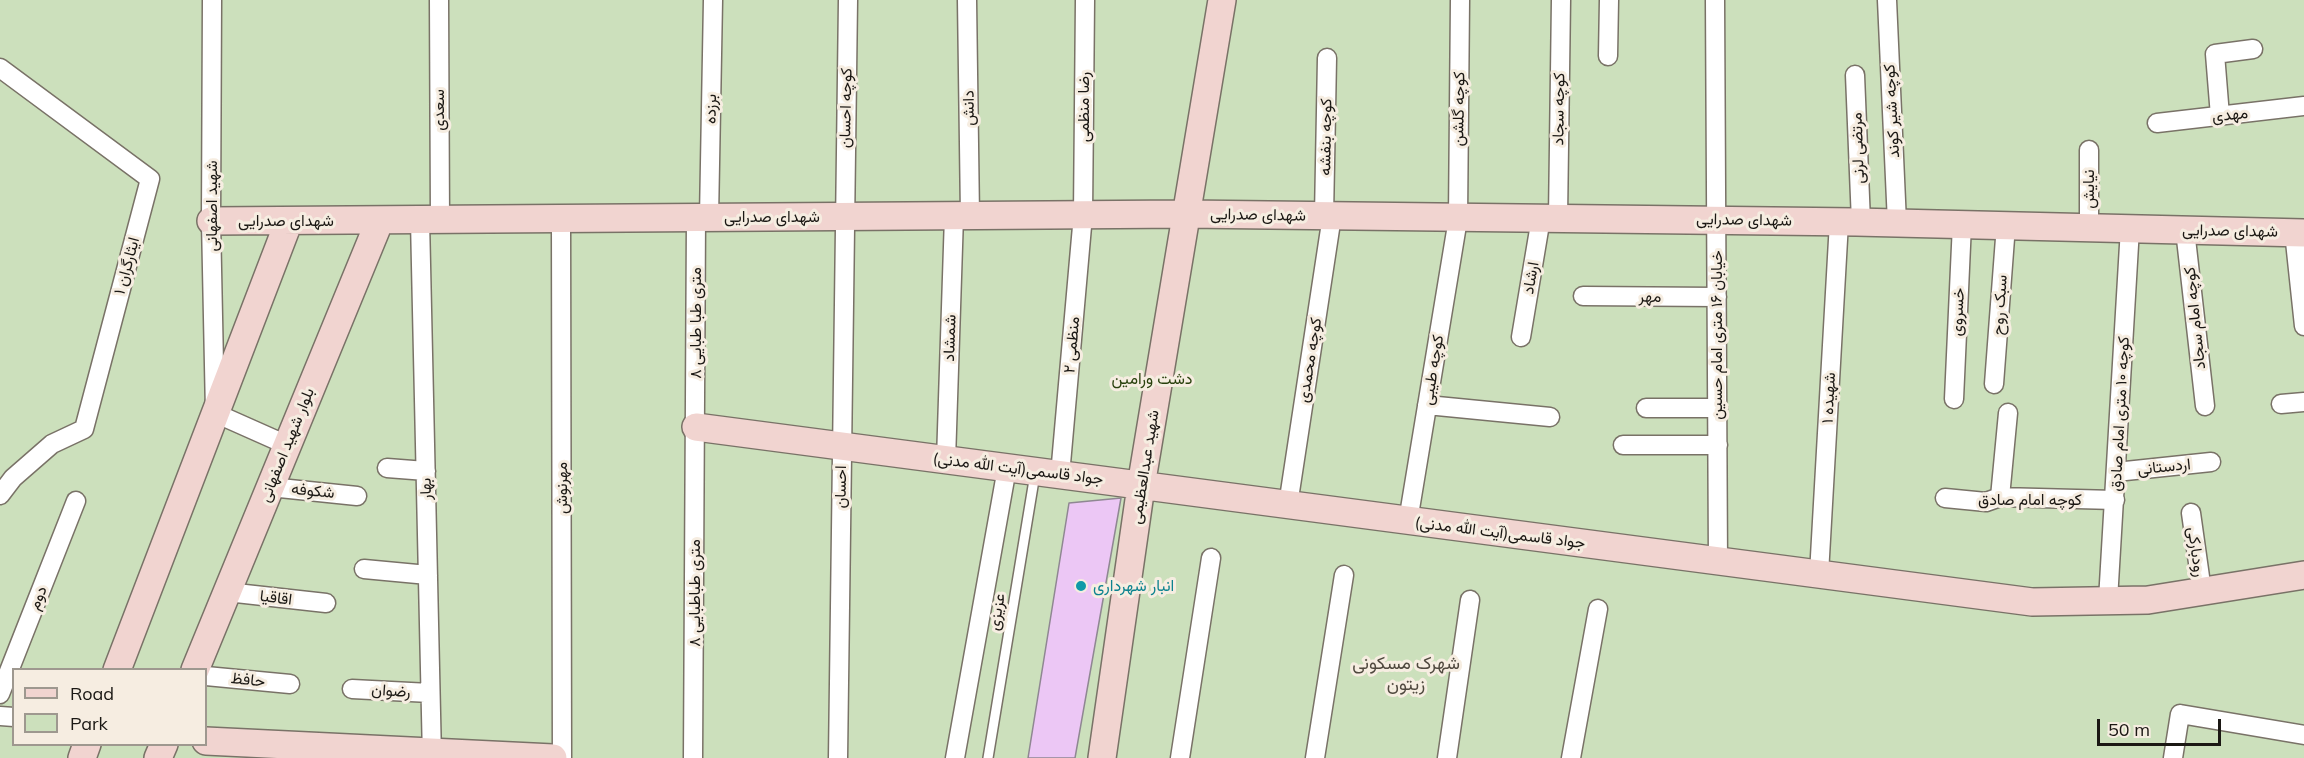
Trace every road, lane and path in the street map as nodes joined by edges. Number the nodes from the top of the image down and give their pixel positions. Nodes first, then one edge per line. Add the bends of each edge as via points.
1 (212, 0) edge
2 (439, 0) edge
3 (712, 0) edge
4 (848, 0) edge
5 (967, 0) edge
6 (1085, 0) edge
7 (1222, 0) edge
8 (1460, 0) edge
9 (1561, 0) edge
10 (1609, 0) edge
11 (1715, 0) edge
12 (1887, 0) edge
13 (2253, 49) dead end
14 (1608, 56) dead end
15 (1327, 58) dead end
16 (0, 68) edge
17 (1855, 75) dead end
18 (2304, 106) edge
19 (2220, 116) junction
20 (2157, 123) dead end
21 (2089, 150) dead end
22 (1186, 214) junction
23 (1083, 215) junction
24 (962, 216) junction
25 (1328, 216) junction
26 (844, 217) junction
27 (702, 218) junction
28 (1550, 218) junction
29 (561, 219) junction
30 (1458, 219) junction
31 (380, 220) junction
32 (430, 220) junction
33 (1717, 220) junction
34 (212, 221) junction
35 (289, 221) junction
36 (1850, 222) junction
37 (1897, 223) junction
38 (1962, 224) junction
39 (2006, 225) junction
40 (2089, 227) junction
41 (2130, 228) junction
42 (2185, 230) junction
43 (2299, 232) edge
44 (1583, 296) dead end
45 (1717, 297) junction
46 (2304, 326) edge
47 (1521, 337) dead end
48 (1994, 384) dead end
49 (1954, 399) dead end
50 (2304, 402) edge
51 (2281, 404) dead end
52 (1427, 405) junction
53 (2205, 406) dead end
54 (1646, 408) dead end
55 (1718, 408) junction
56 (215, 413) junction
57 (2008, 413) dead end
58 (1551, 417) dead end
59 (696, 427) junction
60 (287, 445) junction
61 (1623, 445) dead end
62 (1718, 445) junction
63 (842, 446) junction
64 (946, 460) junction
65 (2211, 462) dead end
66 (387, 468) dead end
67 (1007, 468) junction
68 (426, 471) junction
69 (2116, 472) junction
70 (1048, 473) junction
71 (1141, 486) junction
72 (270, 487) junction
73 (0, 495) edge
74 (357, 496) dead end
75 (2000, 497) junction
76 (1945, 498) dead end
77 (76, 501) dead end
78 (2115, 501) junction
79 (1288, 505) junction
80 (2191, 513) dead end
81 (1408, 520) junction
82 (1211, 558) dead end
83 (1718, 561) junction
84 (364, 569) dead end
85 (1819, 574) junction
86 (428, 575) junction
87 (2304, 575) edge
88 (1344, 576) dead end
89 (2202, 591) junction
90 (227, 592) junction
91 (1470, 600) dead end
92 (2108, 600) junction
93 (326, 603) dead end
94 (1598, 609) dead end
95 (117, 668) edge
96 (195, 668) edge
97 (207, 676) edge
98 (290, 684) dead end
99 (352, 688) dead end
100 (430, 693) junction
101 (0, 694) edge
102 (2304, 735) edge
103 (207, 747) edge
104 (432, 755) edge
105 (515, 757) edge
106 (553, 758) edge
107 (562, 758) edge
108 (693, 758) edge
109 (838, 758) edge
110 (955, 758) edge
111 (988, 758) edge
112 (1102, 758) edge
113 (1180, 758) edge
114 (1315, 758) edge
115 (1447, 758) edge
116 (1571, 758) edge
117 (2173, 758) edge

1 - 34 street, شهید اصفهانی
2 - 32 street, سعدی
3 - 27 street, برزده
4 - 26 street, کوچه احسان
5 - 24 street, دانش
6 - 23 street, رضا منظمی
7 - 22 street, شهید عبدالعظیمی
8 - 30 street, کوچه گلشن
9 - 28 street, کوچه سجاد
10 - 14 street
11 - 33 street, خیابان ۱۶ متری امام حسین
12 - 37 street, کوچه شیر کوند
13 - 19 street via 2215,54
15 - 25 street, کوچه بنفشه
16 - 73 street, ایثارگران ۱ via 150,180 84,429 52,444
17 - 36 street, مرتضی لرنی
18 - 19 street, مهدی
19 - 20 street, مهدی
21 - 40 street, نیایش
22 - 23 street, شهدای صدرایی
22 - 25 street, شهدای صدرایی
22 - 71 street, شهید عبدالعظیمی
23 - 24 street, شهدای صدرایی
23 - 70 street, منظمی ۲
24 - 26 street, شهدای صدرایی
24 - 64 street, شمشاد
25 - 30 street, شهدای صدرایی
25 - 79 street, کوچه محمدی
26 - 27 street, شهدای صدرایی
26 - 63 street, احسان
27 - 29 street, شهدای صدرایی
27 - 59 street, ۸ متری طبا طبایی
28 - 30 street, شهدای صدرایی
28 - 33 street, شهدای صدرایی
28 - 47 street, ارشاد
29 - 32 street, شهدای صدرایی
29 - 107 street, مهرنوش
30 - 52 street, کوچه طیبی
31 - 32 street, شهدای صدرایی
31 - 35 street, شهدای صدرایی
31 - 60 street, بلوار شهید اصفهانی
32 - 68 street, بهار
33 - 36 street, شهدای صدرایی
33 - 45 street, خیابان ۱۶ متری امام حسین
34 - 35 street, شهدای صدرایی
34 - 56 street, شهید اصفهانی
35 - 56 street
36 - 37 street, شهدای صدرایی
36 - 85 street, شهیده ۱
37 - 38 street, شهدای صدرایی
38 - 39 street, شهدای صدرایی
38 - 49 street, خسروی
39 - 40 street, شهدای صدرایی
39 - 48 street, سبک روح
40 - 41 street, شهدای صدرایی
41 - 42 street, شهدای صدرایی
41 - 69 street, کوچه ۱۰ متری امام صادق
42 - 43 street, شهدای صدرایی
42 - 53 street, کوچه امام سجاد
43 - 46 street
44 - 45 street, مهر
45 - 55 street, خیابان ۱۶ متری امام حسین
50 - 51 street
52 - 58 street
52 - 81 street, کوچه طیبی
54 - 55 street
55 - 62 street, خیابان ۱۶ متری امام حسین
56 - 60 street
56 - 95 street
57 - 75 street
59 - 63 street, جواد قاسمی(آیت الله مدنی)
59 - 108 street, ۸ متری طباطبایی
60 - 72 street, بلوار شهید اصفهانی
61 - 62 street
62 - 83 street, خیابان ۱۶ متری امام حسین
63 - 64 street, جواد قاسمی(آیت الله مدنی)
63 - 109 street, احسان
64 - 67 street, جواد قاسمی(آیت الله مدنی)
65 - 69 street, اردستانی
66 - 68 street
67 - 70 street, جواد قاسمی(آیت الله مدنی)
67 - 110 street
68 - 86 street, بهار
69 - 78 street, کوچه ۱۰ متری امام صادق
70 - 71 street, جواد قاسمی(آیت الله مدنی)
70 - 111 lane, عزیزی
71 - 79 street, جواد قاسمی(آیت الله مدنی)
71 - 112 street, شهید عبدالعظیمی
72 - 74 street, شکوفه
72 - 90 street, بلوار شهید اصفهانی
75 - 76 street, کوچه امام صادق via 1986,502
75 - 78 street, کوچه امام صادق
77 - 101 street, دوم
78 - 92 street, کوچه ۱۰ متری امام صادق
79 - 81 street, جواد قاسمی(آیت الله مدنی)
80 - 89 street, رودبارکی
81 - 83 street, جواد قاسمی(آیت الله مدنی)
82 - 113 street
83 - 85 street, جواد قاسمی(آیت الله مدنی)
84 - 86 street
85 - 92 street, جواد قاسمی(آیت الله مدنی) via 2032,602
86 - 100 street, بهار
87 - 89 street, جواد قاسمی(آیت الله مدنی)
88 - 114 street
89 - 92 street, جواد قاسمی(آیت الله مدنی) via 2148,600
90 - 93 street, اقاقیا
90 - 96 street, بلوار شهید اصفهانی
91 - 115 street
94 - 116 street
97 - 98 street, حافظ
99 - 100 street, رضوان
100 - 104 street, بهار
102 - 117 street via 2180,714
103 - 104 street
104 - 105 street
105 - 106 street

